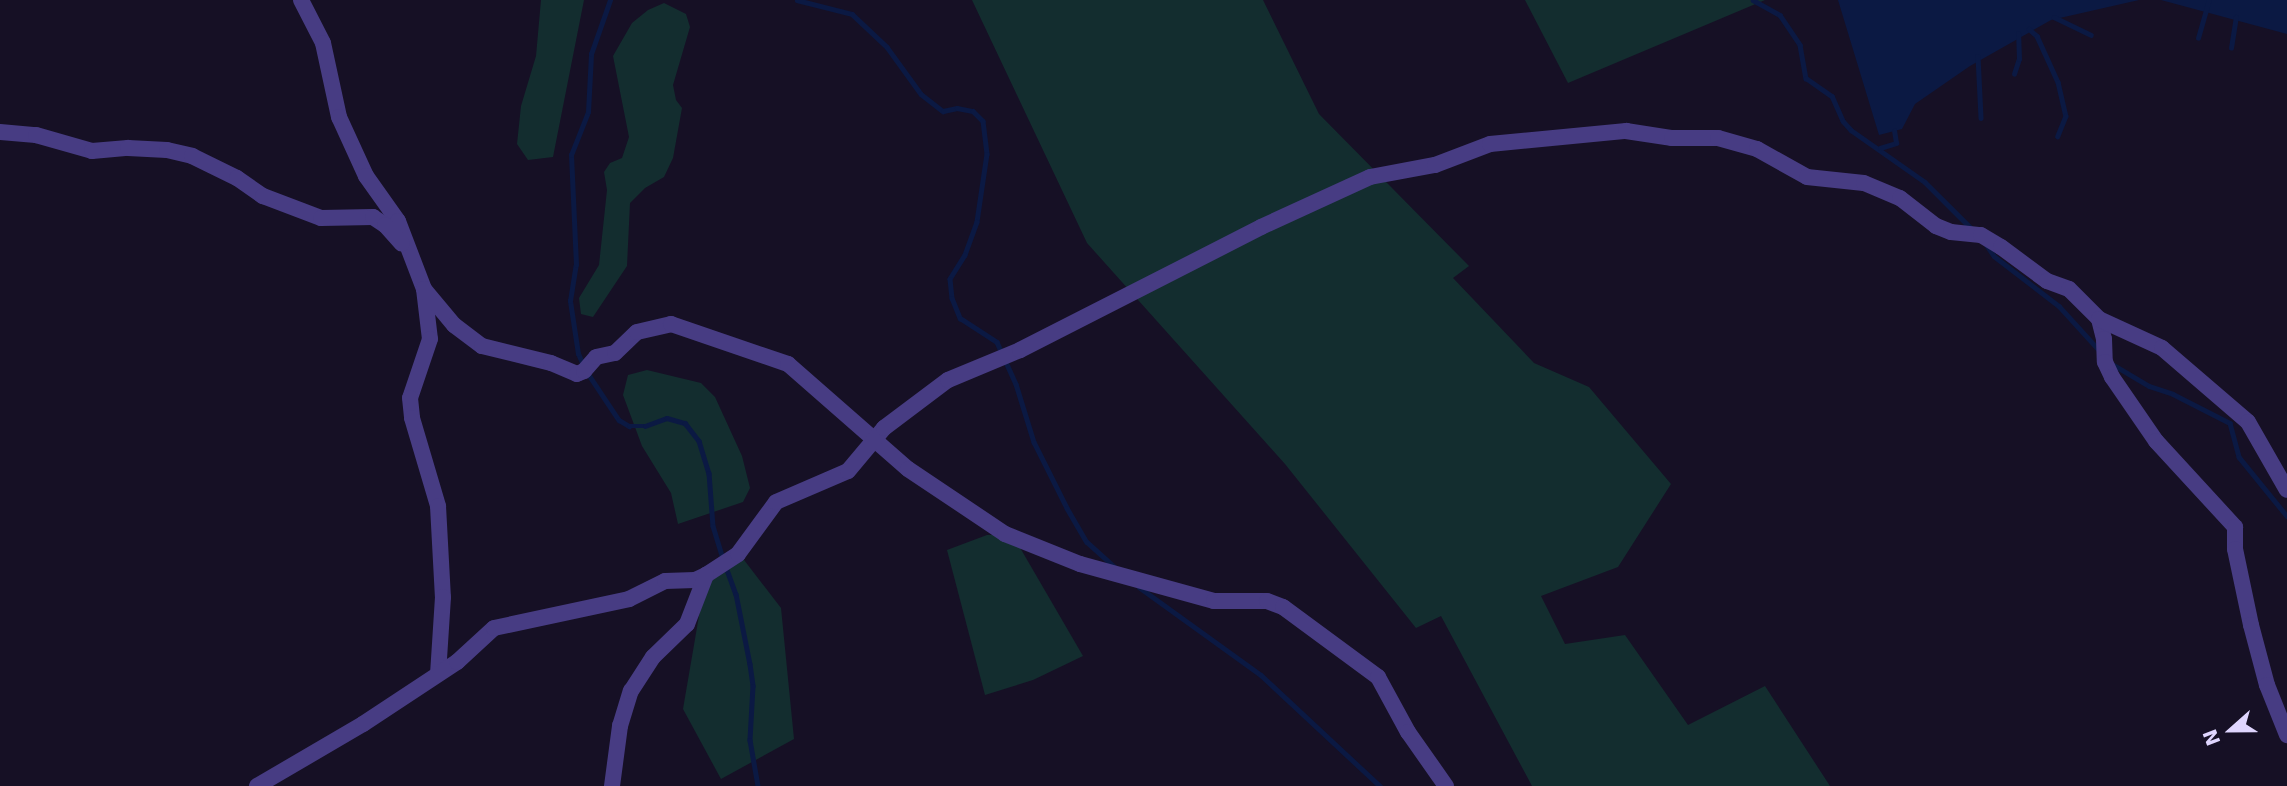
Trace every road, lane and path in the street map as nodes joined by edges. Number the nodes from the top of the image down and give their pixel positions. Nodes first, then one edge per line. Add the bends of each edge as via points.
1 (302, 0) edge
2 (0, 132) edge
3 (409, 251) junction
4 (424, 289) junction
5 (2099, 319) junction
6 (875, 440) junction
7 (2287, 490) edge
8 (706, 575) junction
9 (438, 674) junction
10 (2287, 735) edge
11 (257, 786) edge
12 (612, 786) edge
13 (1446, 786) edge

1 - 3 street via 323,43 338,117 366,176 398,221
2 - 3 street via 36,135 92,151 128,148 192,156 263,196 321,218 373,217
3 - 4 street
4 - 6 street via 454,325 482,346 577,374 596,356 615,353 649,327 671,324 716,339 788,364
4 - 9 street via 430,339 410,398 438,506 443,597
5 - 6 street via 2069,289 2047,281 1981,236 1936,226 1899,198 1864,183 1807,177 1757,149 1718,138 1626,131 1490,144 1435,165 1370,177 1261,227 1020,350 947,380 914,402
5 - 7 street via 2162,348 2217,392 2248,422
5 - 10 street via 2105,362 2112,377 2156,441 2235,527 2235,549 2251,625
6 - 8 street via 848,471 776,502 738,554
6 - 13 street via 908,469 1005,534 1080,564 1214,601 1267,601 1283,607 1378,677 1408,732
8 - 9 street via 665,581 629,599 494,628
8 - 12 street via 687,624 653,657 631,691 620,726
9 - 11 street

